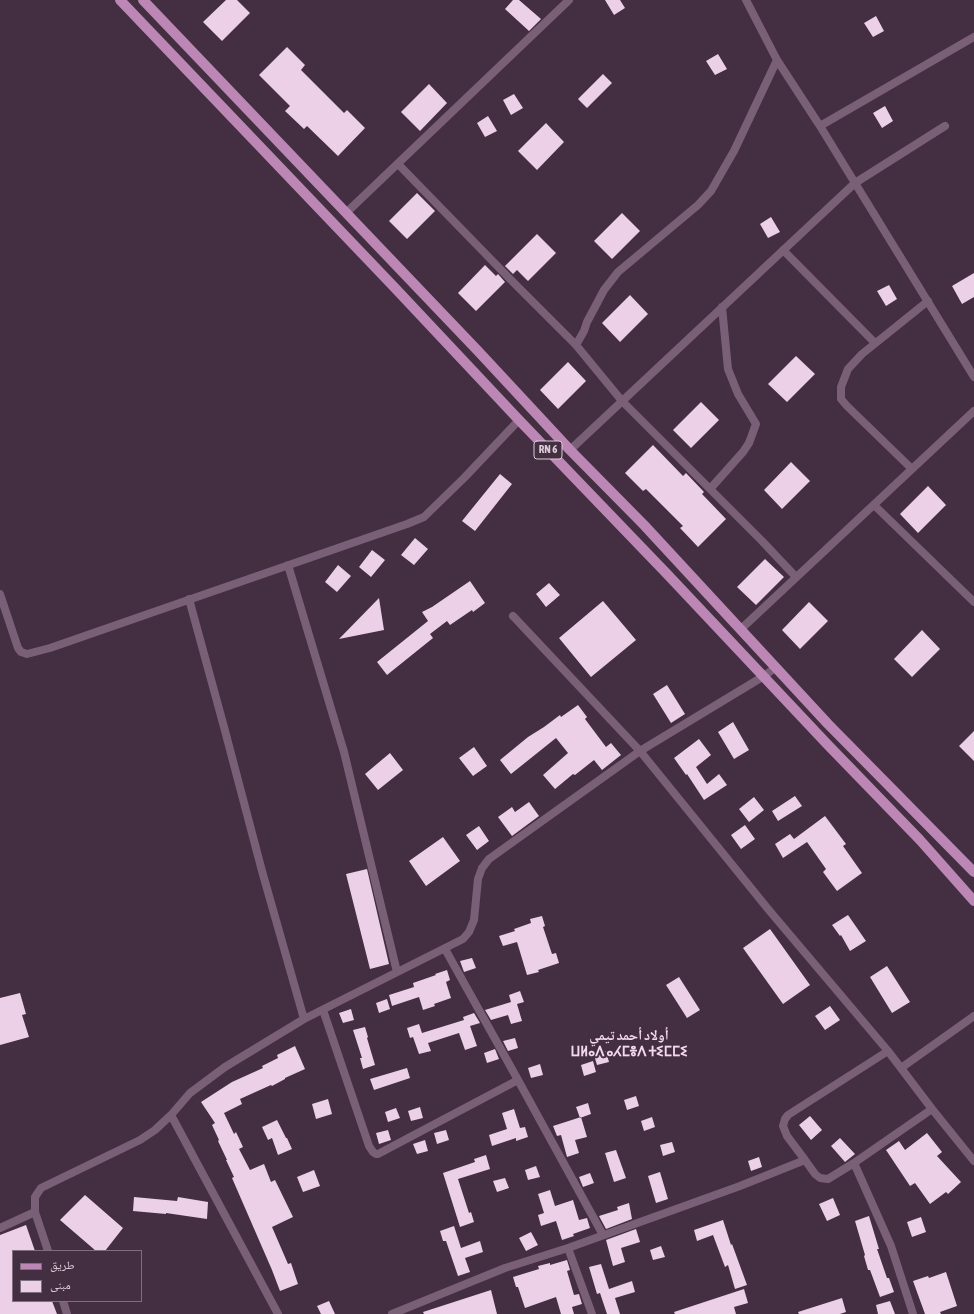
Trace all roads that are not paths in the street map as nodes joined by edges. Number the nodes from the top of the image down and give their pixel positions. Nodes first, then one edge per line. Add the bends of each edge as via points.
1 (120, 0) edge
2 (143, 0) edge
3 (569, 0) edge
4 (746, 0) edge
5 (974, 37) edge
6 (777, 60) junction
7 (820, 126) junction
8 (945, 126) dead end
9 (398, 164) junction
10 (855, 183) junction
11 (346, 213) junction
12 (783, 250) junction
13 (928, 301) junction
14 (722, 307) junction
15 (875, 343) junction
16 (576, 345) junction
17 (974, 377) edge
18 (622, 401) junction
19 (974, 411) edge
20 (519, 420) junction
21 (570, 450) junction
22 (912, 469) junction
23 (710, 489) junction
24 (874, 505) junction
25 (288, 565) junction
26 (796, 577) junction
27 (0, 594) edge
28 (189, 599) junction
29 (974, 602) edge
30 (513, 616) dead end
31 (741, 629) junction
32 (775, 668) junction
33 (764, 676) junction
34 (640, 752) junction
35 (974, 872) edge
36 (974, 901) edge
37 (445, 949) junction
38 (397, 972) junction
39 (323, 1010) junction
40 (974, 1016) edge
41 (304, 1019) junction
42 (888, 1051) junction
43 (901, 1068) junction
44 (518, 1080) junction
45 (932, 1109) junction
46 (171, 1115) junction
47 (805, 1160) junction
48 (974, 1161) edge
49 (854, 1163) junction
50 (36, 1212) junction
51 (0, 1228) edge
52 (603, 1235) junction
53 (568, 1248) junction
54 (48, 1250) edge
55 (63, 1302) edge
56 (68, 1314) edge
57 (278, 1314) edge
58 (392, 1314) edge
59 (592, 1314) edge
60 (913, 1314) edge

1 - 20 main road, RN 6
2 - 11 main road, RN 6
3 - 9 street
4 - 6 street
5 - 7 street
6 - 7 street
6 - 16 street via 734,151 711,191 698,205 618,272 604,290
7 - 10 street
8 - 10 street
9 - 11 street
9 - 16 street
10 - 12 street
10 - 13 street
11 - 21 main road, RN 6
12 - 14 street
12 - 15 street
13 - 15 street
13 - 17 street
14 - 18 street
14 - 23 street via 728,369 738,394 756,424 743,452
15 - 22 street via 848,369 841,387 841,398
16 - 18 street
18 - 21 street
18 - 23 street
19 - 22 street
20 - 25 street via 424,517
20 - 33 main road, RN 6
21 - 31 main road, RN 6
22 - 24 street
23 - 26 street
24 - 26 street
24 - 29 street
25 - 28 street
25 - 38 street via 344,752
26 - 31 street
27 - 28 street via 18,648 23,654 50,648
28 - 41 street
30 - 34 street
31 - 32 main road, RN 6
32 - 33 street
32 - 35 main road, RN 6
33 - 34 street
33 - 36 main road, RN 6 via 920,840
34 - 37 street via 489,859 478,879 474,920 469,932 463,939
34 - 42 street
37 - 38 street
37 - 44 street
38 - 39 street
39 - 41 street
39 - 44 street via 369,1146 376,1154
40 - 43 street
41 - 46 street via 225,1067 190,1093
42 - 43 street
42 - 47 street via 788,1115 783,1126 786,1136
43 - 45 street
44 - 52 street
45 - 48 street
45 - 49 street
46 - 50 street via 140,1140 41,1188 35,1197
46 - 57 street
47 - 49 street via 815,1174 824,1179
47 - 52 street
49 - 60 street via 892,1246
50 - 51 street
50 - 54 street
52 - 53 street
53 - 58 street via 505,1268
53 - 59 street
55 - 56 street

